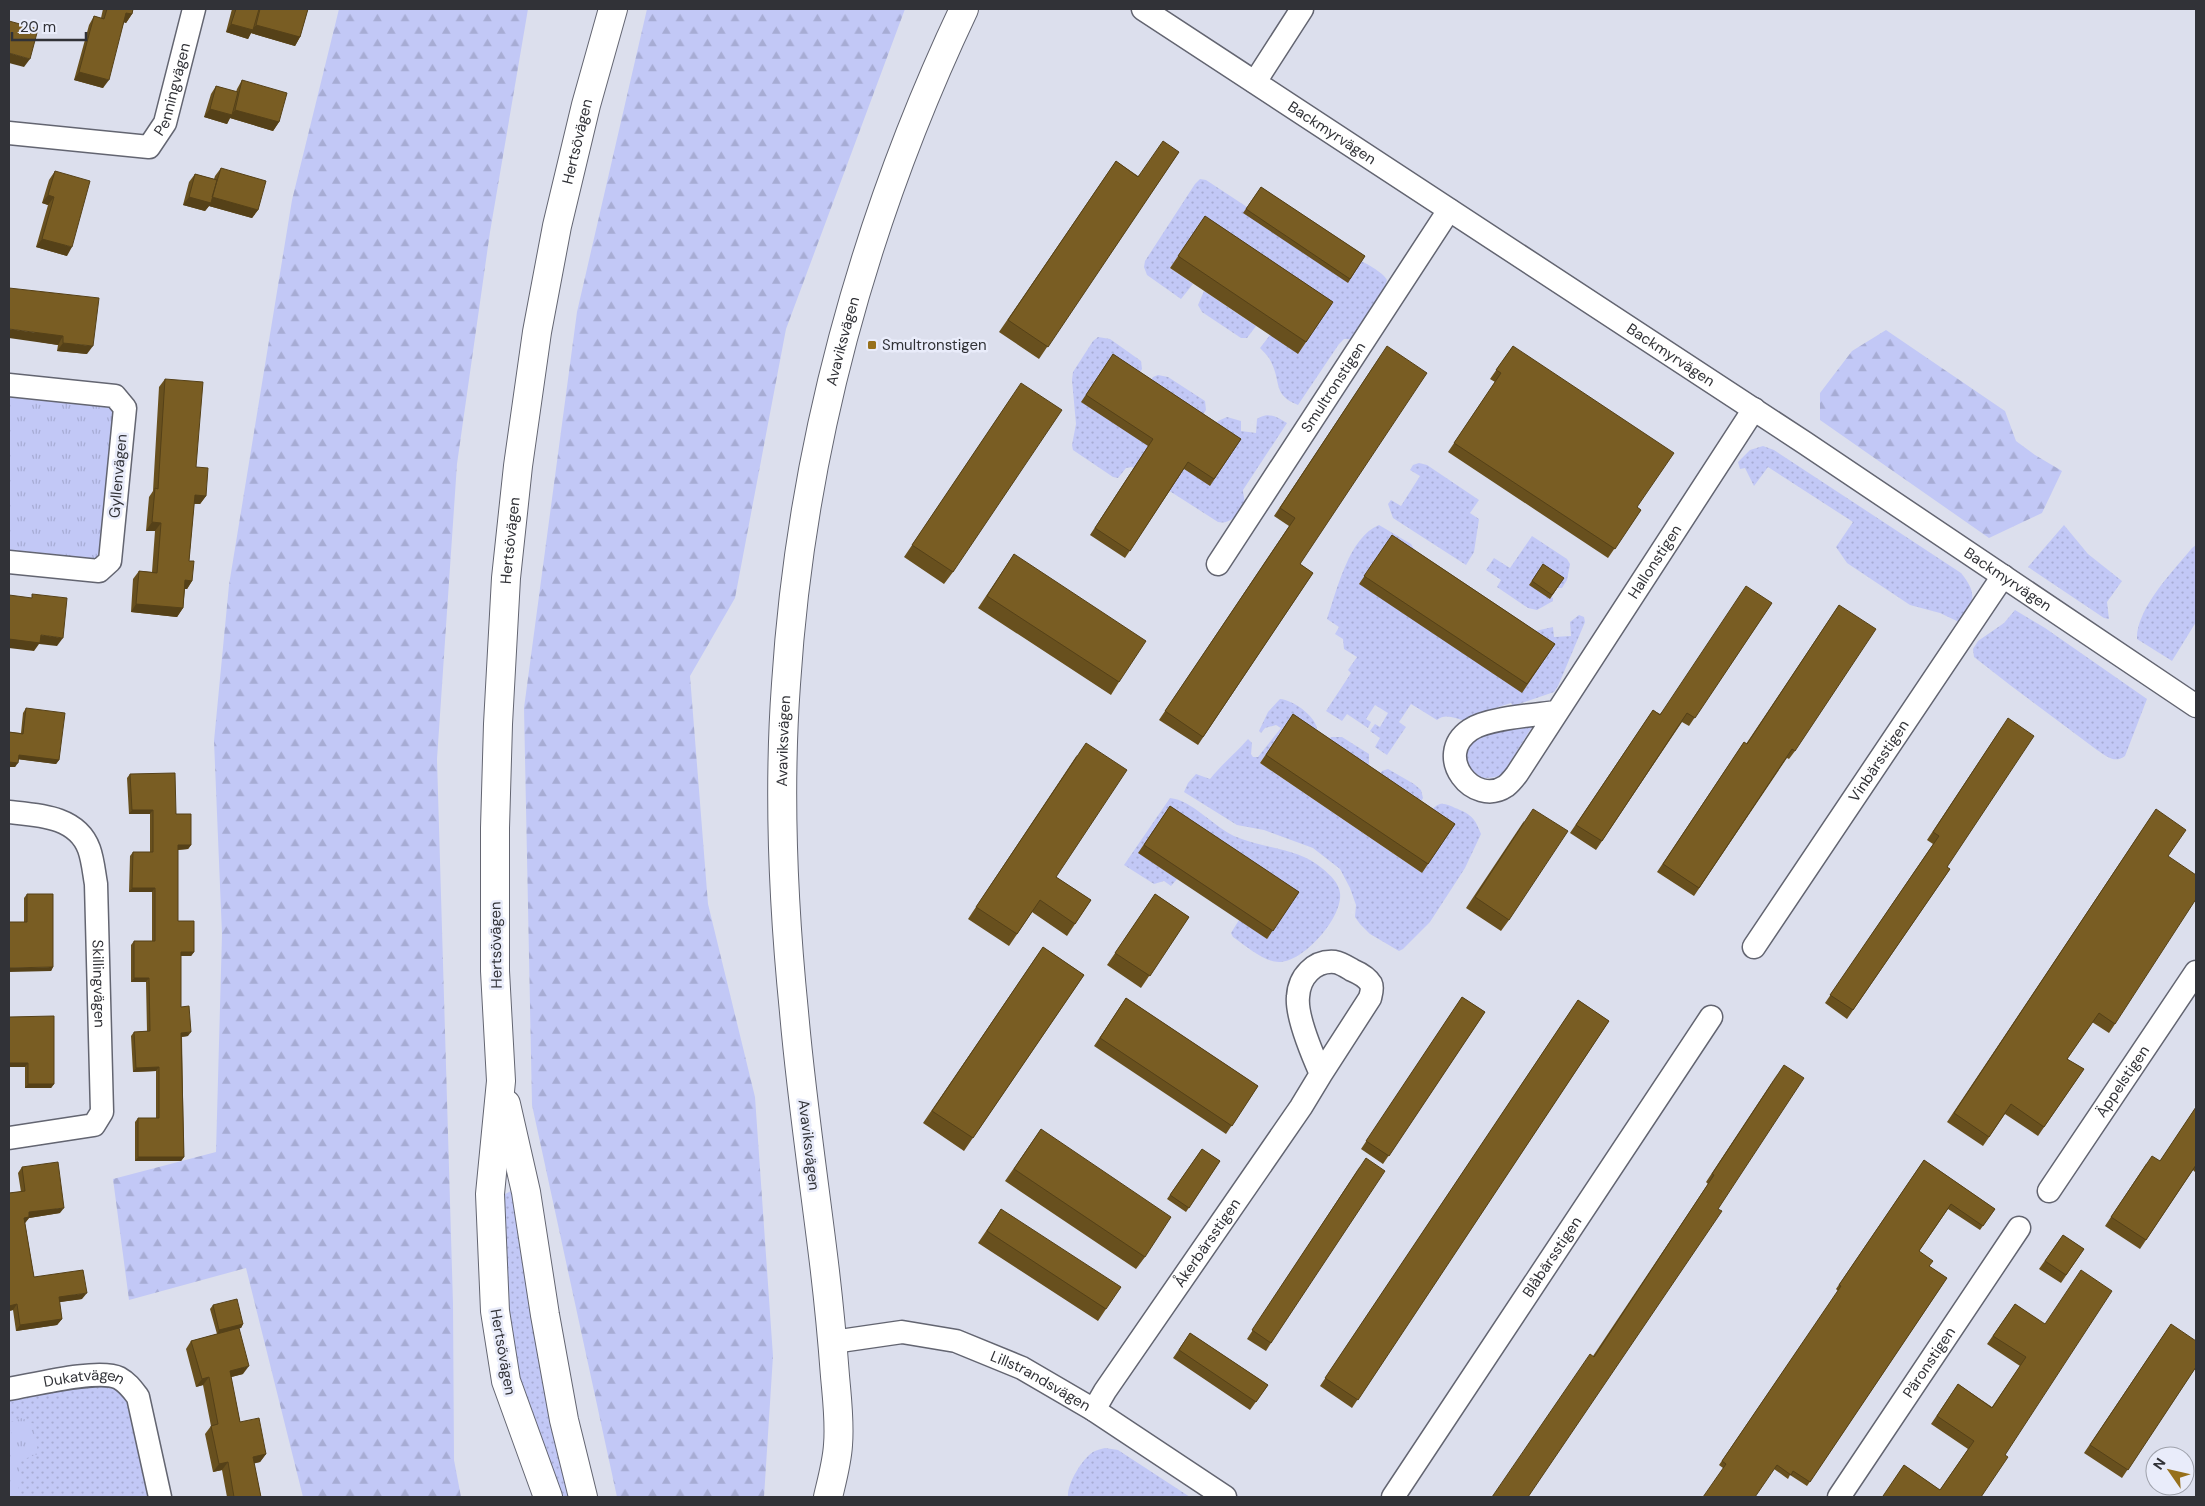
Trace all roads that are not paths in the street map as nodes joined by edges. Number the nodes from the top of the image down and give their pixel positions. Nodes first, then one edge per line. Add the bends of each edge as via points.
1 (194, 9) edge
2 (613, 9) edge
3 (964, 9) edge
4 (1143, 9) edge
5 (1302, 9) edge
6 (1255, 82) junction
7 (9, 133) edge
8 (1449, 210) junction
9 (9, 386) edge
10 (1754, 409) junction
11 (9, 562) edge
12 (1218, 564) dead end
13 (2004, 576) junction
14 (2196, 706) edge
15 (1556, 712) dead end
16 (9, 812) edge
17 (1754, 947) dead end
18 (2196, 972) edge
19 (1710, 1017) dead end
20 (1321, 1074) junction
21 (500, 1082) junction
22 (9, 1138) edge
23 (2049, 1191) dead end
24 (2019, 1228) dead end
25 (832, 1342) junction
26 (9, 1389) edge
27 (1094, 1410) junction
28 (160, 1497) edge
29 (548, 1497) edge
30 (583, 1497) edge
31 (828, 1497) edge
32 (1225, 1497) edge
33 (1393, 1497) edge
34 (1839, 1497) edge

1 - 7 street, Penningvägen via 165,123 149,147
2 - 21 main road, Hertsövägen via 557,226 518,466 506,578 495,828 495,971
3 - 25 main road, Avaviksvägen via 905,143 851,308 807,503 794,593 783,739 783,870 798,1063
4 - 6 street, Backmyrvägen
5 - 6 street
6 - 8 street, Backmyrvägen
8 - 10 street, Backmyrvägen
8 - 12 street, Smultronstigen
9 - 11 street, Gyllenvägen via 115,396 125,408 110,561 99,571
10 - 13 street, Backmyrvägen
10 - 15 street, Hallonstigen
13 - 14 street, Backmyrvägen
13 - 17 street, Vinbärsstigen
16 - 22 street, Skillingvägen via 64,822 79,833 89,848 96,884 102,1112 94,1125
18 - 23 street, Äppelstigen
19 - 33 street, Blåbärsstigen
20 - 20 street, Åkerbärsstigen via 1312,1054 1297,998 1301,982 1310,969 1318,964 1336,962 1363,975 1371,984 1372,991
20 - 27 street, Åkerbärsstigen
21 - 29 main road, Hertsövägen via 490,1194 495,1311 506,1381
21 - 30 main road, Hertsövägen via 526,1192 564,1420
24 - 34 street, Päronstigen
25 - 27 street, Lillstrandsvägen via 902,1332 956,1341 1022,1368
25 - 31 main road, Avaviksvägen via 839,1421 838,1446
26 - 28 street, Dukatvägen via 102,1373 130,1386 138,1397
27 - 32 street, Lillstrandsvägen

